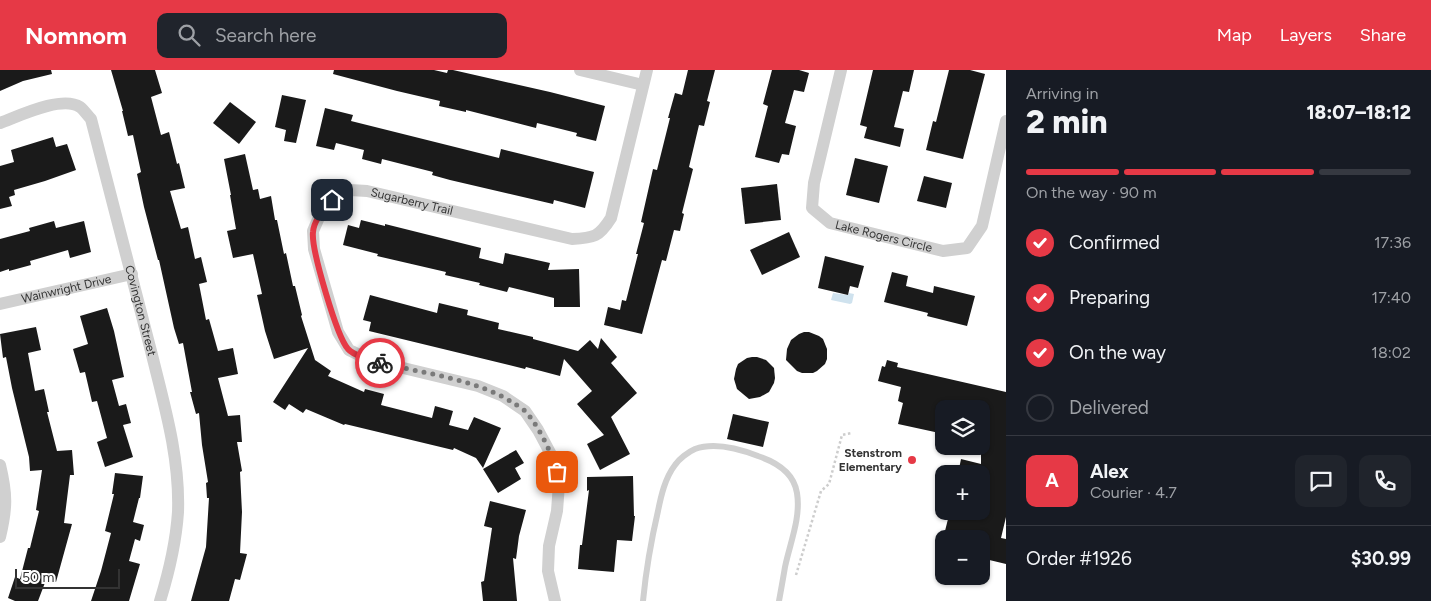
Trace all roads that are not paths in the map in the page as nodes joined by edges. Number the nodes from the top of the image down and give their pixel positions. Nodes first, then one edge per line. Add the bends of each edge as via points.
1 (580, 70) edge
2 (647, 70) edge
3 (841, 70) edge
4 (643, 85) junction
5 (1006, 121) edge
6 (0, 123) edge
7 (132, 274) junction
8 (0, 304) edge
9 (0, 465) edge
10 (0, 537) edge
11 (160, 601) edge
12 (555, 601) edge
13 (643, 601) edge
14 (779, 601) edge

1 - 4 street
2 - 4 street, Sugarberry Trail
3 - 5 street, Lake Rogers Circle via 814,183 812,208 830,223 943,251 967,248 982,226
4 - 12 street, Sugarberry Trail via 611,218 603,231 591,238 572,239 367,191 350,190 332,200 313,231 314,249 338,332 348,350 370,360 478,386 503,396 525,411 538,430 554,460 559,484 548,572
6 - 7 street, Covington Street via 55,104 80,107 90,119
7 - 8 street, Wainwright Drive
7 - 11 street, Covington Street via 170,430 176,469 178,511 174,549
9 - 10 street via 6,511
13 - 14 lane via 647,563 667,478 674,466 694,450 706,446 719,446 773,461 794,483 797,520

